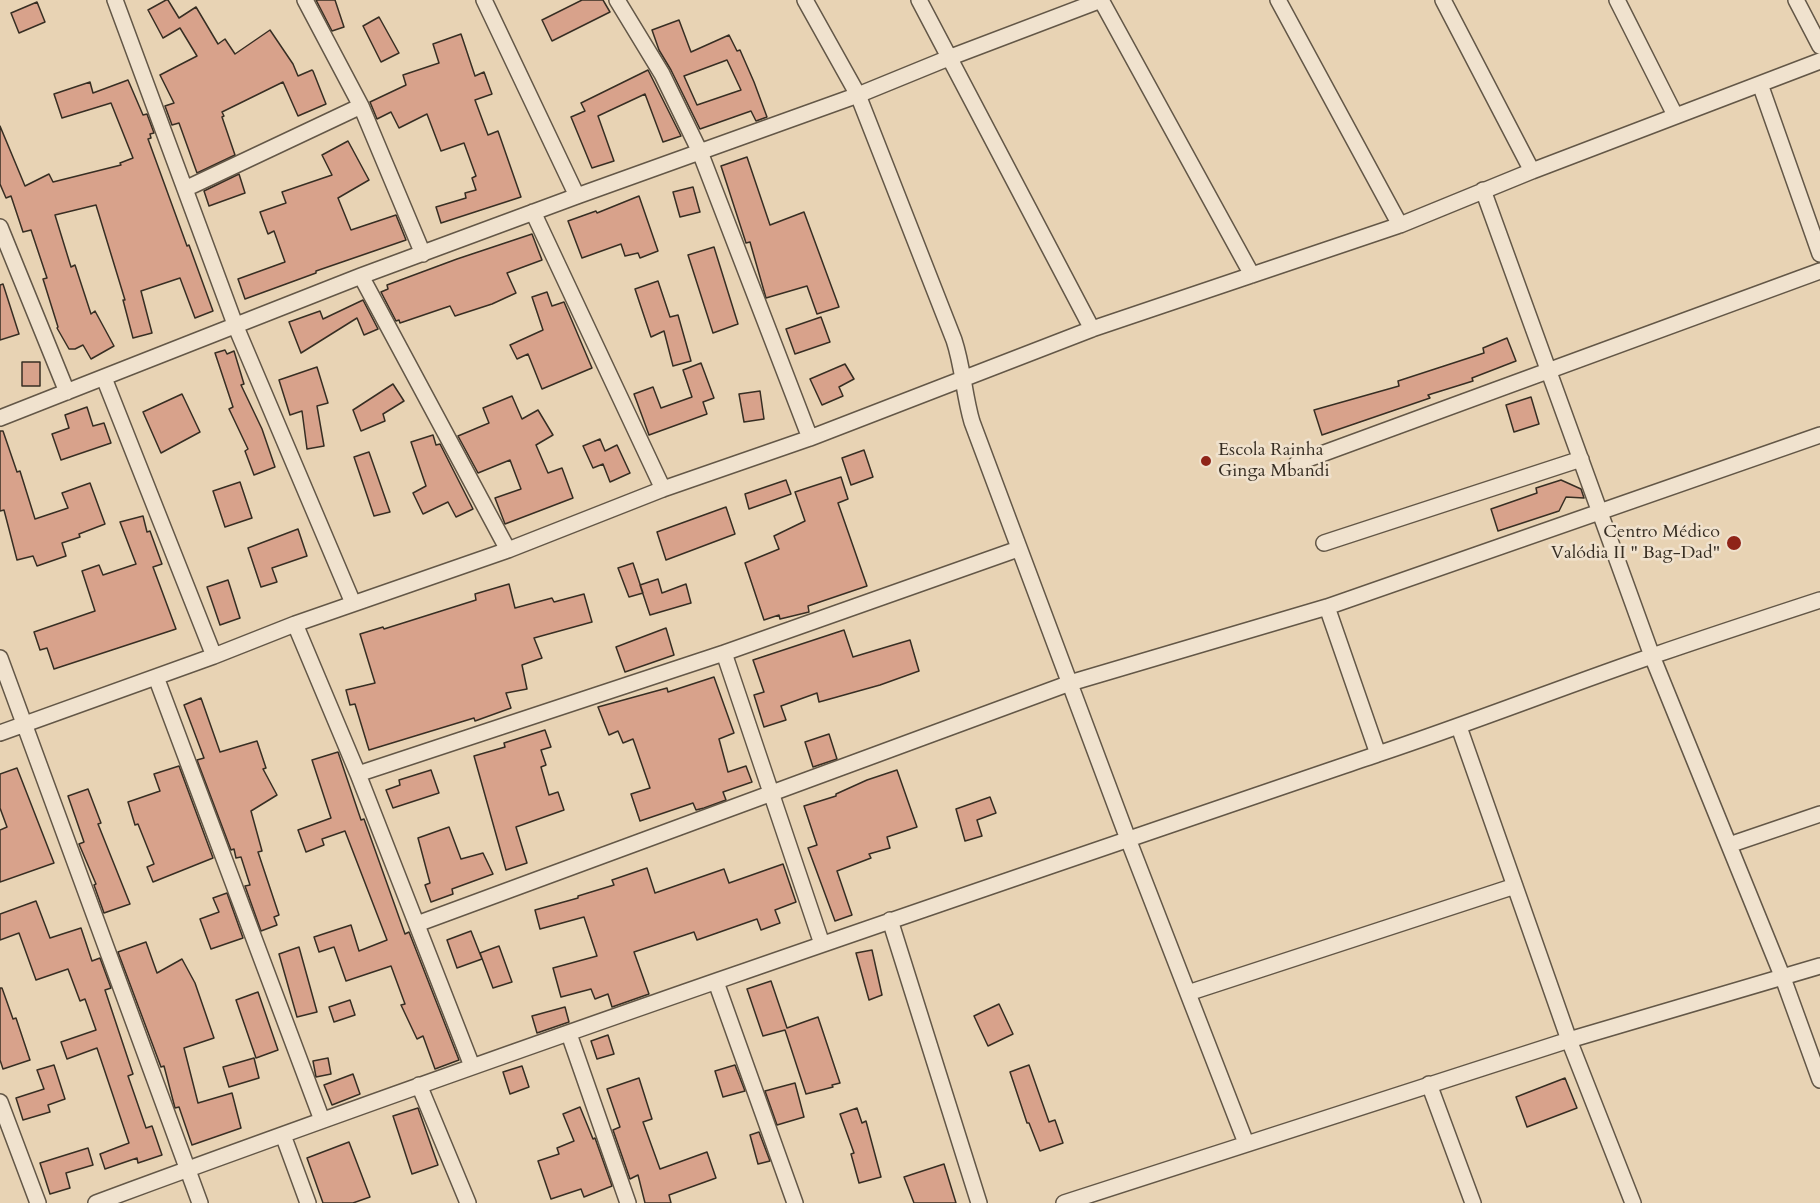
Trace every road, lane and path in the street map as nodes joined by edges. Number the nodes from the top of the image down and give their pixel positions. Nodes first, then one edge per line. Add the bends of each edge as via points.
1 (115, 0) edge
2 (305, 0) edge
3 (484, 0) edge
4 (617, 0) edge
5 (805, 0) edge
6 (920, 0) edge
7 (1101, 0) edge
8 (1278, 0) edge
9 (1443, 0) edge
10 (1617, 0) edge
11 (1796, 0) edge
12 (1820, 46) edge
13 (951, 57) junction
14 (1820, 61) edge
15 (1760, 84) junction
16 (858, 95) junction
17 (361, 106) junction
18 (1675, 115) junction
19 (700, 152) junction
20 (1532, 171) junction
21 (185, 189) junction
22 (1483, 190) junction
23 (577, 196) junction
24 (533, 212) junction
25 (1400, 225) junction
26 (0, 227) edge
27 (423, 254) junction
28 (1820, 254) edge
29 (1820, 271) edge
30 (1252, 275) junction
31 (361, 276) junction
32 (236, 327) junction
33 (1092, 329) junction
34 (1549, 371) junction
35 (104, 378) junction
36 (963, 380) junction
37 (67, 392) junction
38 (0, 418) edge
39 (1820, 435) edge
40 (810, 438) junction
41 (1581, 459) junction
42 (1298, 463) dead end
43 (663, 489) junction
44 (1600, 512) junction
45 (1324, 543) dead end
46 (1018, 549) junction
47 (508, 550) junction
48 (1820, 600) edge
49 (353, 603) junction
50 (1327, 606) junction
51 (295, 624) junction
52 (724, 653) junction
53 (214, 656) junction
54 (1652, 656) junction
55 (0, 658) edge
56 (156, 677) junction
57 (1070, 682) junction
58 (25, 723) junction
59 (1459, 727) junction
60 (0, 733) edge
61 (1378, 754) junction
62 (358, 774) junction
63 (772, 794) junction
64 (1820, 814) edge
65 (1128, 839) junction
66 (1729, 845) junction
67 (1515, 886) junction
68 (890, 920) junction
69 (417, 924) junction
70 (822, 944) junction
71 (1820, 966) edge
72 (1783, 978) junction
73 (716, 982) junction
74 (1188, 993) junction
75 (568, 1034) junction
76 (1569, 1040) junction
77 (472, 1066) junction
78 (1820, 1080) edge
79 (1430, 1084) junction
80 (419, 1085) junction
81 (0, 1102) edge
82 (322, 1120) junction
83 (283, 1135) junction
84 (1246, 1143) junction
85 (187, 1169) junction
86 (38, 1203) edge
87 (96, 1203) edge
88 (200, 1203) edge
89 (308, 1203) edge
90 (468, 1203) edge
91 (628, 1203) edge
92 (795, 1203) edge
93 (979, 1203) edge
94 (1064, 1203) edge
95 (1473, 1203) edge
96 (1633, 1203) edge

1 - 21 street
2 - 17 street
3 - 23 street
4 - 19 street via 662,74
5 - 16 street
6 - 13 street
7 - 13 street
7 - 30 street
8 - 25 street
9 - 20 street
10 - 18 street
11 - 12 street
13 - 16 street
13 - 33 street
14 - 15 street
15 - 18 street
15 - 28 street
16 - 19 street
16 - 36 street via 954,340
17 - 21 street
17 - 27 street
18 - 20 street
19 - 23 street
19 - 40 street
20 - 22 street
21 - 32 street
22 - 25 street
22 - 34 street
23 - 24 street
24 - 27 street
24 - 43 street
25 - 30 street
26 - 37 street
27 - 31 street
29 - 34 street
30 - 33 street
31 - 32 street
31 - 47 street
32 - 35 street
32 - 49 street
33 - 36 street
34 - 41 street
34 - 42 street
35 - 37 street
35 - 53 street
36 - 40 street
36 - 46 street via 972,422
37 - 38 street
39 - 44 street
40 - 43 street
41 - 44 street
41 - 45 street
43 - 47 street
44 - 50 street
44 - 54 street
46 - 52 street
46 - 57 street
47 - 49 street
48 - 54 street
49 - 51 street
50 - 57 street
50 - 61 street
51 - 53 street
51 - 62 street
52 - 62 street
52 - 63 street
53 - 56 street
54 - 59 street
54 - 66 street
55 - 58 street
56 - 58 street
56 - 82 street
57 - 63 street
57 - 65 street
58 - 60 street
58 - 85 street
59 - 61 street
59 - 67 street
61 - 65 street
62 - 69 street
63 - 69 street
63 - 70 street
64 - 66 street
65 - 68 street
65 - 74 street
66 - 72 street
67 - 74 street
67 - 76 street
68 - 70 street
68 - 93 street
69 - 77 street
70 - 73 street
71 - 72 street
72 - 76 street
72 - 78 street
73 - 75 street
73 - 92 street
74 - 84 street
75 - 77 street
75 - 91 street
76 - 79 street
76 - 96 street
77 - 80 street
79 - 84 street
79 - 95 street
80 - 82 street
80 - 90 street
81 - 86 street
82 - 83 street
83 - 85 street
83 - 89 street
84 - 94 street
85 - 87 street
85 - 88 street

